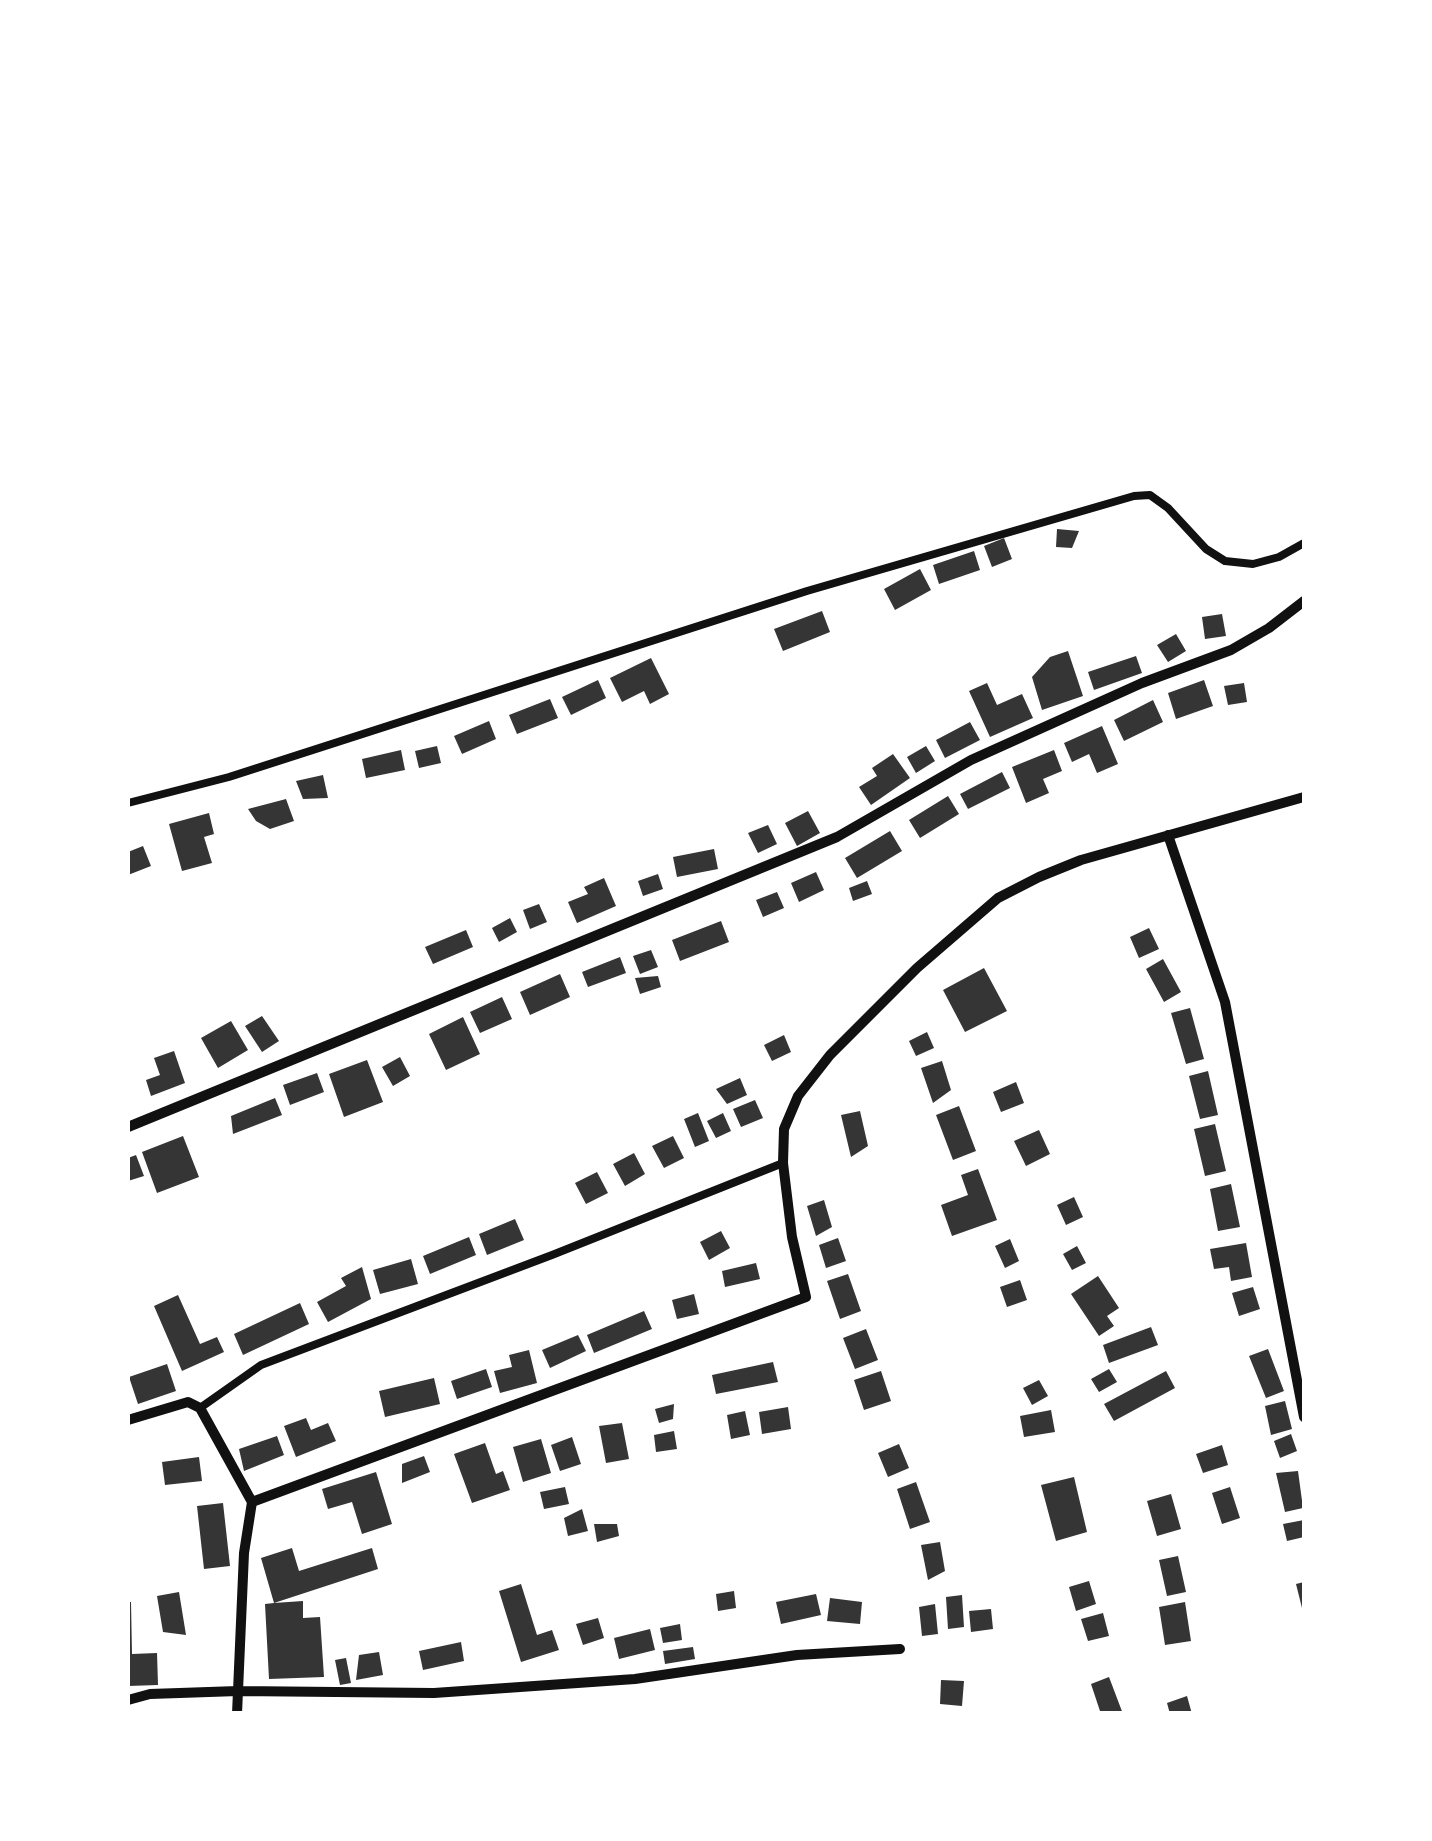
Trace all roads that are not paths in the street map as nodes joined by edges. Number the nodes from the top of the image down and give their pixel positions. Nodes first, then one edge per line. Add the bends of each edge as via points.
1 (1304, 543) edge
2 (1304, 601) edge
3 (1304, 797) edge
4 (128, 804) edge
5 (1168, 835) junction
6 (128, 1127) edge
7 (783, 1163) junction
8 (200, 1408) junction
9 (1304, 1417) edge
10 (128, 1420) edge
11 (252, 1502) junction
12 (900, 1650) dead end
13 (238, 1691) junction
14 (128, 1700) edge
15 (237, 1714) edge

1 - 4 lane via 1253,564 1225,562 1168,508 1150,496 1134,496
2 - 6 street via 1230,650 972,760 837,837
3 - 5 street
5 - 7 street via 1082,860 998,898 917,968 819,1069 784,1129
5 - 9 street via 1225,1002
7 - 8 lane via 261,1364
7 - 11 street via 806,1296
8 - 10 street via 188,1402
8 - 11 street
11 - 13 street
12 - 13 street via 434,1693
13 - 14 street
13 - 15 street

